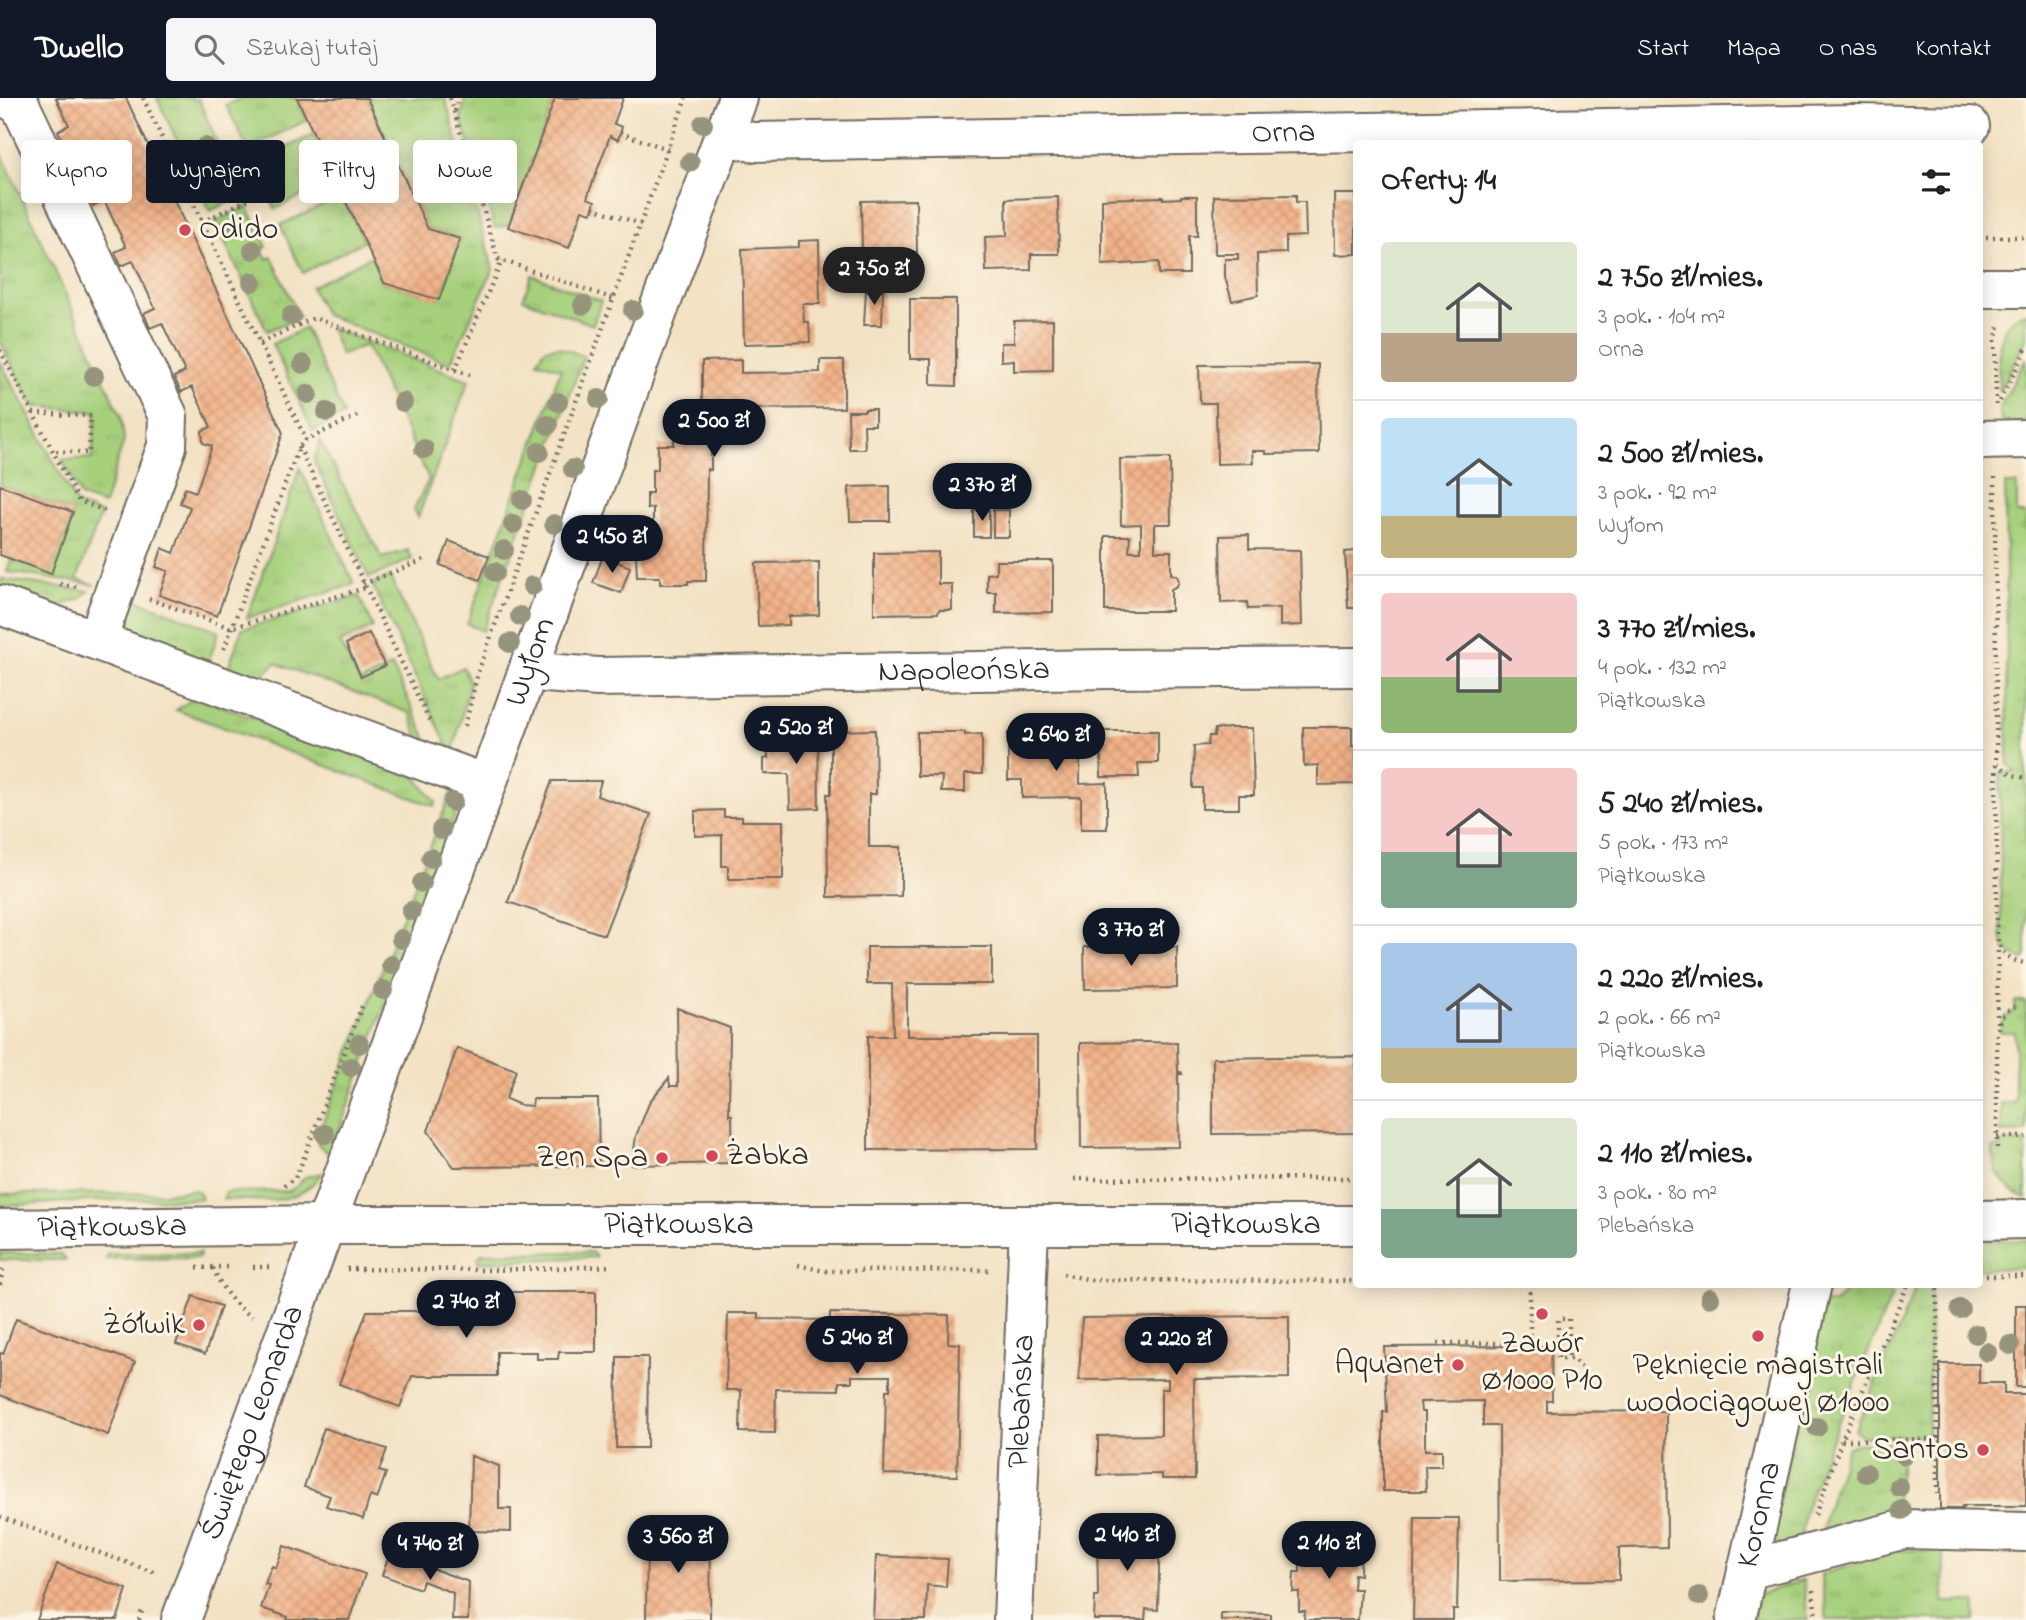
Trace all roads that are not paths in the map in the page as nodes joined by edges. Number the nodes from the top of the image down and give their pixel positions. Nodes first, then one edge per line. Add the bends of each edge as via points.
1 (8, 98) edge
2 (738, 98) edge
3 (1970, 123) edge
4 (1855, 134) edge
5 (724, 136) junction
6 (1983, 288) edge
7 (2026, 288) edge
8 (0, 605) edge
9 (97, 640) junction
10 (1353, 667) edge
11 (529, 668) junction
12 (470, 778) junction
13 (2026, 1219) edge
14 (1983, 1220) edge
15 (326, 1225) junction
16 (1353, 1225) edge
17 (1029, 1227) junction
18 (0, 1229) edge
19 (1811, 1288) edge
20 (2026, 1532) edge
21 (1747, 1570) junction
22 (181, 1620) edge
23 (1013, 1620) edge
24 (1736, 1620) edge

1 - 9 street via 21,107 168,416 167,446
2 - 5 street, Wyłom
3 - 4 street, Orna
4 - 5 street, Orna via 753,142
5 - 11 street, Wyłom
6 - 7 street
8 - 9 street
9 - 12 street
10 - 11 street, Napoleońska via 598,677
11 - 12 street, Wyłom
12 - 15 street, Wyłom
13 - 14 street
15 - 17 street, Piątkowska
15 - 18 street, Piątkowska
15 - 22 street, Świętego Leonarda
16 - 17 street, Piątkowska
17 - 23 street, Plebańska
19 - 21 street, Koronna
20 - 21 street via 1905,1529
21 - 24 street, Koronna

